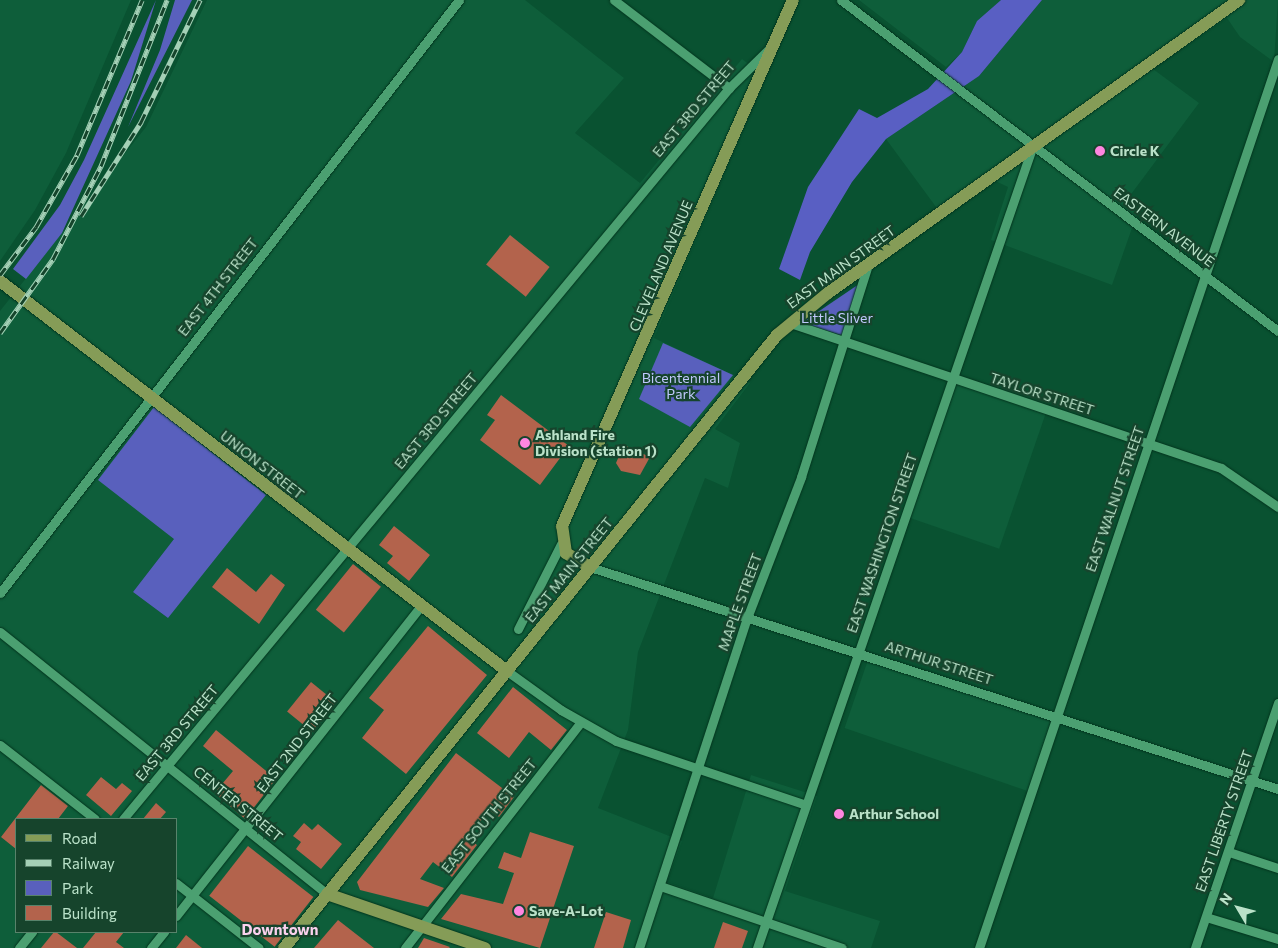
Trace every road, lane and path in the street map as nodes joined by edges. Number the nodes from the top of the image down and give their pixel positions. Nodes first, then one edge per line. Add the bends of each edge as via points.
1 (459, 0) edge
2 (614, 0) edge
3 (793, 0) edge
4 (841, 0) edge
5 (1239, 0) edge
6 (773, 45) junction
7 (1278, 59) edge
8 (1275, 76) edge
9 (729, 88) junction
10 (1032, 148) junction
11 (868, 265) junction
12 (1205, 275) junction
13 (0, 281) edge
14 (790, 323) junction
15 (1278, 331) edge
16 (843, 344) junction
17 (952, 381) junction
18 (151, 399) junction
19 (1149, 443) junction
20 (1278, 507) edge
21 (561, 544) junction
22 (346, 549) junction
23 (590, 567) junction
24 (0, 593) edge
25 (421, 606) junction
26 (747, 618) junction
27 (518, 629) dead end
28 (0, 632) edge
29 (859, 651) junction
30 (507, 671) junction
31 (1278, 703) edge
32 (1057, 716) junction
33 (581, 722) junction
34 (0, 745) edge
35 (167, 767) junction
36 (698, 771) junction
37 (1253, 781) junction
38 (1278, 789) edge
39 (806, 805) junction
40 (94, 818) edge
41 (124, 818) edge
42 (246, 831) junction
43 (1229, 852) junction
44 (1278, 868) edge
45 (178, 885) edge
46 (660, 886) junction
47 (327, 894) junction
48 (193, 896) junction
49 (178, 914) edge
50 (1206, 917) junction
51 (767, 920) junction
52 (419, 926) junction
53 (31, 933) edge
54 (163, 933) edge
55 (1278, 939) edge
56 (18, 948) edge
57 (151, 948) edge
58 (259, 948) edge
59 (284, 948) edge
60 (405, 948) edge
61 (485, 948) edge
62 (639, 948) edge
63 (757, 948) edge
64 (842, 948) edge
65 (979, 948) edge
66 (1196, 948) edge

1 - 18 street, EAST 4TH STREET
2 - 9 street
3 - 6 main road, CLEVELAND AVENUE
4 - 10 street, EASTERN AVENUE
5 - 10 main road, EAST MAIN STREET
6 - 9 street, EAST 3RD STREET
6 - 21 main road, CLEVELAND AVENUE via 562,526
7 - 8 street, EAST WALNUT STREET
8 - 12 street, EAST WALNUT STREET
9 - 22 street, EAST 3RD STREET
10 - 11 main road, EAST MAIN STREET
10 - 12 street, EASTERN AVENUE
10 - 17 street, EAST WASHINGTON STREET
11 - 14 main road, EAST MAIN STREET
11 - 16 street, MAPLE STREET
12 - 15 street, EASTERN AVENUE
12 - 19 street, EAST WALNUT STREET
13 - 18 main road, UNION STREET
14 - 16 street, TAYLOR STREET
14 - 23 main road, EAST MAIN STREET
16 - 17 street, TAYLOR STREET
16 - 26 street, MAPLE STREET via 801,477
17 - 19 street, TAYLOR STREET
17 - 29 street, EAST WASHINGTON STREET
18 - 22 main road, UNION STREET
18 - 24 street, EAST 4TH STREET
19 - 20 street, TAYLOR STREET via 1221,468
19 - 32 street, EAST WALNUT STREET
21 - 23 main road via 566,553
21 - 27 street, CLEVELAND AVENUE
22 - 25 main road, UNION STREET
22 - 35 street, EAST 3RD STREET
23 - 26 street, ARTHUR STREET
23 - 30 main road, EAST MAIN STREET
25 - 30 main road, UNION STREET
25 - 42 street, EAST 2ND STREET
26 - 29 street, ARTHUR STREET
26 - 36 street, MAPLE STREET
28 - 35 street, CENTER STREET
29 - 32 street, ARTHUR STREET
29 - 39 street, EAST WASHINGTON STREET
30 - 33 street
30 - 47 main road, EAST MAIN STREET
31 - 37 street, EAST LIBERTY STREET
32 - 37 street, ARTHUR STREET
32 - 65 street, EAST WALNUT STREET
33 - 36 street via 624,744
33 - 52 street, EAST SOUTH STREET
34 - 40 street
35 - 41 street, EAST 3RD STREET
35 - 42 street, CENTER STREET
36 - 39 street
36 - 46 street, MAPLE STREET
37 - 38 street, ARTHUR STREET
37 - 43 street, EAST LIBERTY STREET
39 - 51 street, EAST WASHINGTON STREET
42 - 47 street, CENTER STREET
42 - 48 street, EAST 2ND STREET
43 - 44 street
43 - 50 street, EAST LIBERTY STREET
45 - 48 street
46 - 51 street
46 - 62 street, MAPLE STREET
47 - 52 main road, CENTER STREET
47 - 59 main road, EAST MAIN STREET
48 - 49 street, EAST 2ND STREET
48 - 58 street
50 - 55 street
50 - 66 street, EAST LIBERTY STREET
51 - 63 street, EAST WASHINGTON STREET
51 - 64 street
52 - 60 street, EAST SOUTH STREET
52 - 61 main road, CENTER STREET
53 - 56 street
54 - 57 street

